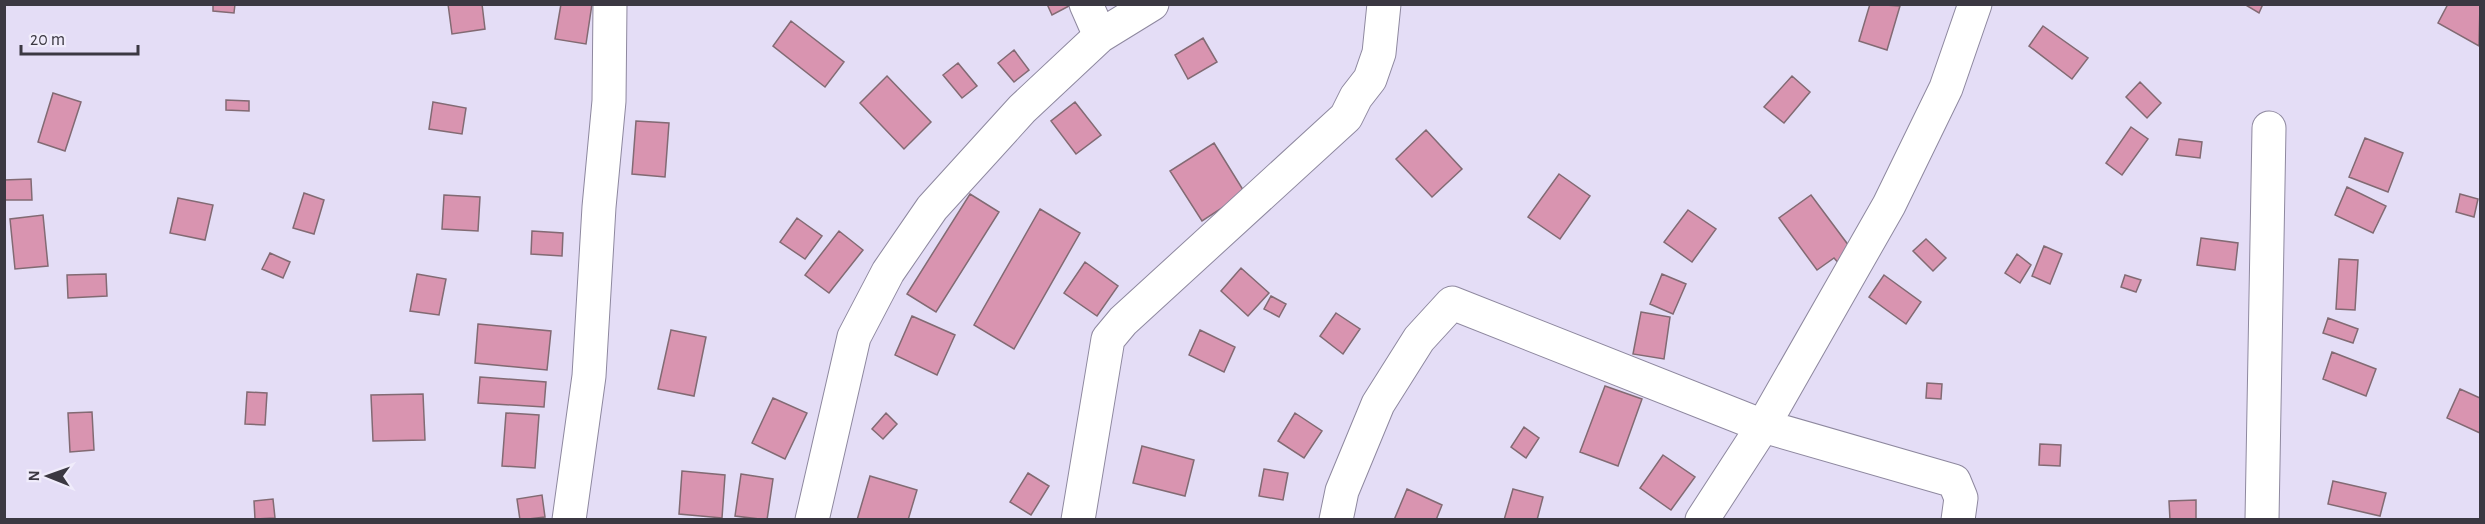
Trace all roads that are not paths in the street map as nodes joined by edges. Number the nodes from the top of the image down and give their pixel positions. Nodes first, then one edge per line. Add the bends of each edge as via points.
1 (610, 4) edge
2 (1086, 4) edge
3 (1152, 4) edge
4 (1384, 4) edge
5 (1975, 4) edge
6 (1100, 36) junction
7 (2269, 128) dead end
8 (1763, 426) junction
9 (569, 519) edge
10 (813, 519) edge
11 (1078, 519) edge
12 (1336, 519) edge
13 (1702, 519) edge
14 (1958, 519) edge
15 (2262, 519) edge

1 - 9 street via 609,101 589,376
2 - 6 street
3 - 6 street
4 - 11 street via 1379,53 1370,80 1346,117 1107,339
5 - 8 street via 1946,88 1889,205
6 - 10 street via 982,152 932,208 888,272 854,337
7 - 15 street
8 - 12 street via 1452,303 1419,339 1378,404 1342,491
8 - 13 street
8 - 14 street via 1954,481 1961,498

